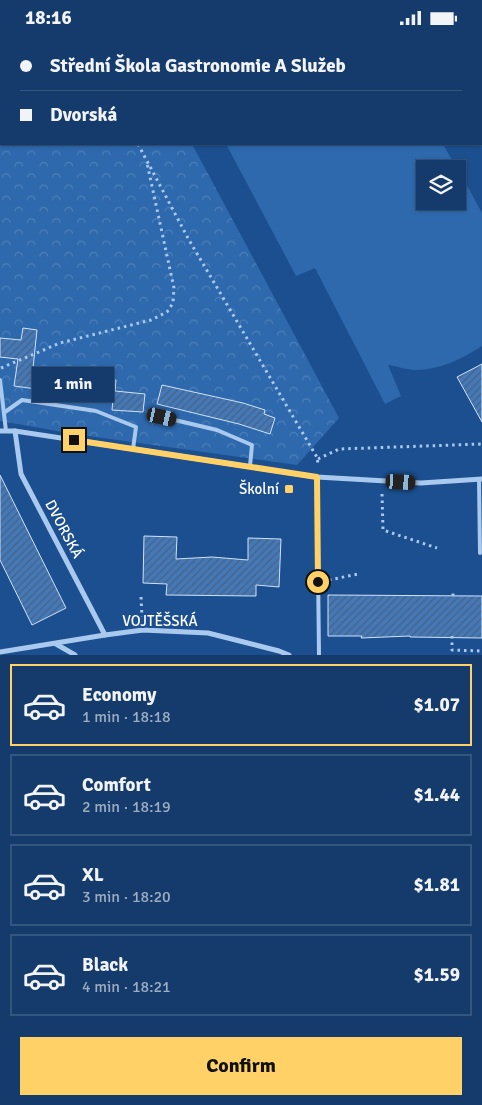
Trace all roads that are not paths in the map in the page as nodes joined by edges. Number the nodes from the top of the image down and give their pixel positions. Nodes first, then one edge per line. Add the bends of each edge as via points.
1 (0, 380) edge
2 (5, 412) junction
3 (162, 417) dead end
4 (0, 431) edge
5 (6, 431) junction
6 (15, 431) junction
7 (133, 449) junction
8 (250, 466) junction
9 (317, 477) junction
10 (481, 479) edge
11 (480, 553) dead end
12 (105, 635) junction
13 (56, 644) junction
14 (0, 652) edge
15 (75, 655) edge
16 (288, 655) edge
17 (319, 655) edge

1 - 2 lane
2 - 5 lane
2 - 7 lane via 22,400 96,411 136,427
3 - 8 lane via 217,430 252,445
4 - 5 street
5 - 6 street
6 - 7 street
6 - 12 street, DVORSKÁ via 21,474
7 - 8 street
8 - 9 street
9 - 10 street via 421,483
9 - 17 lane
10 - 11 lane
12 - 13 street, VOJTĚŠSKÁ
12 - 16 street, VOJTĚŠSKÁ via 143,630 208,633
13 - 14 street, VOJTĚŠSKÁ
13 - 15 street

